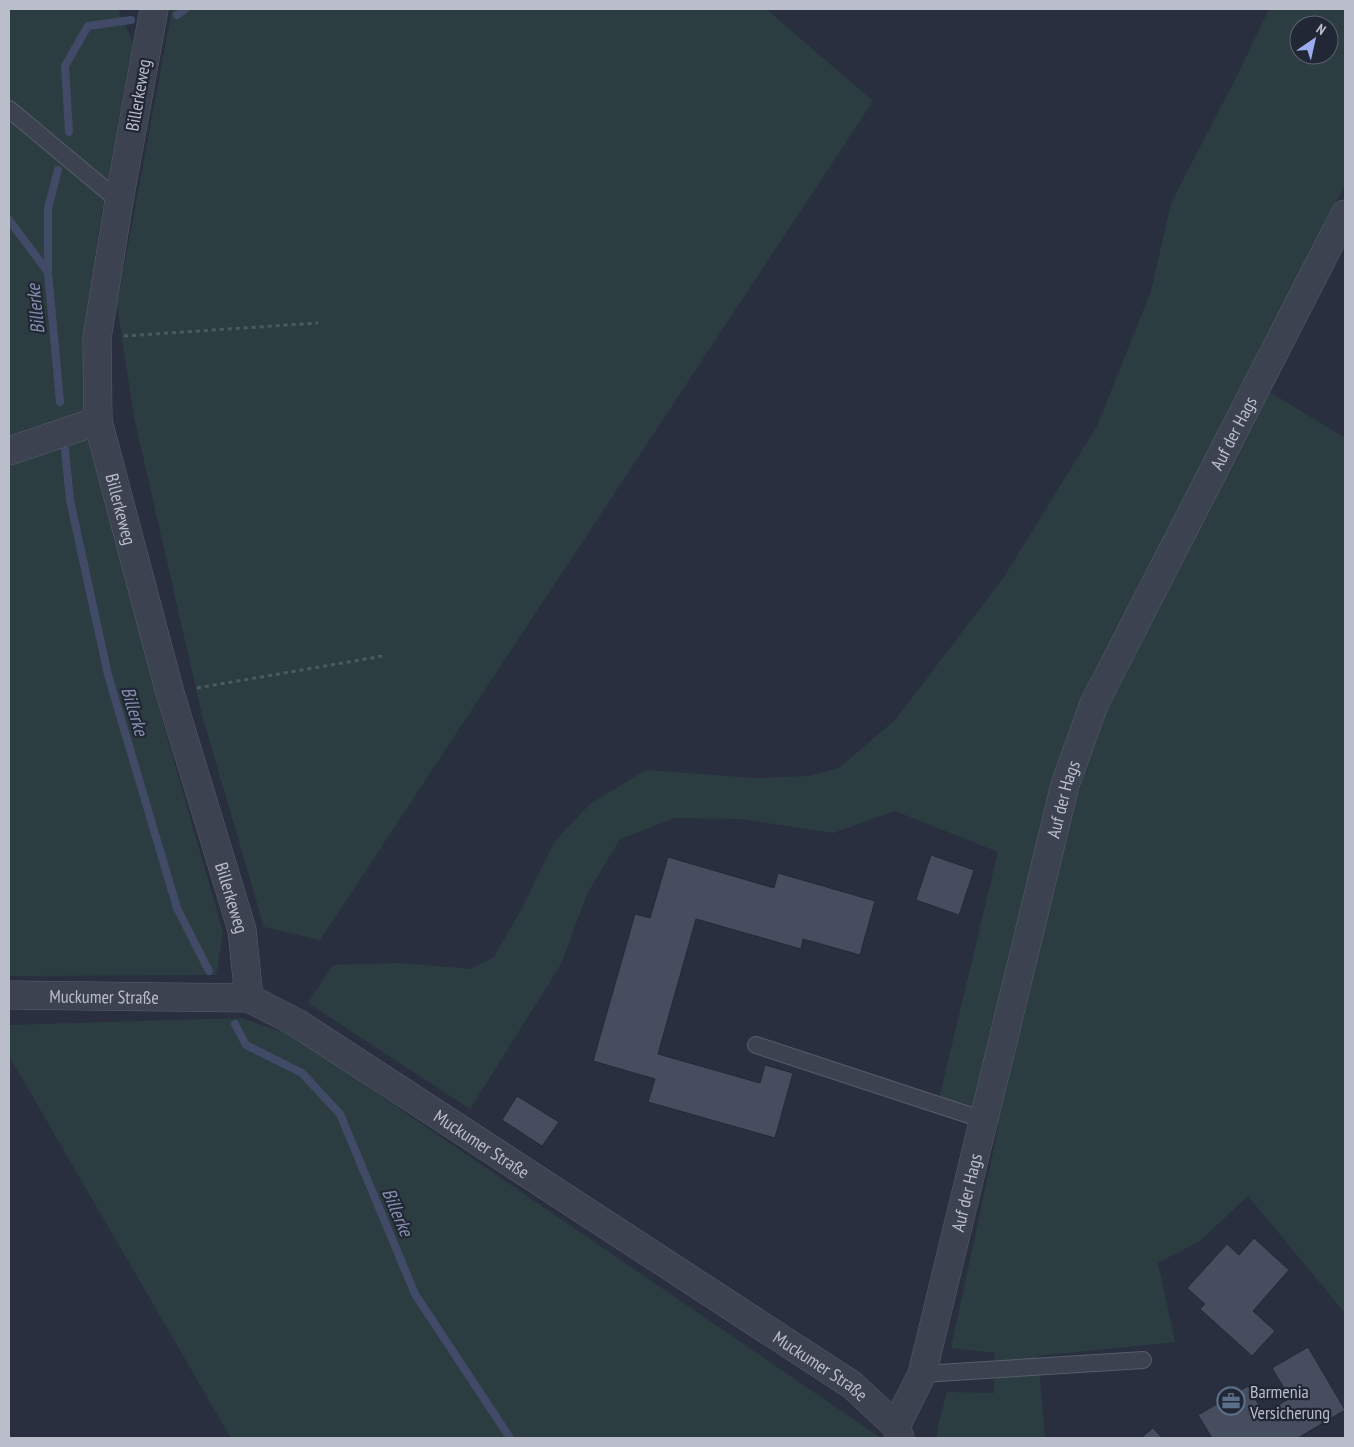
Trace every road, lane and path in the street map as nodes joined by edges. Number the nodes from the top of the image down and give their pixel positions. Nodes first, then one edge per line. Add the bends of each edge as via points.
1 (154, 9) edge
2 (9, 108) edge
3 (119, 201) junction
4 (1345, 214) edge
5 (318, 323) dead end
6 (96, 338) junction
7 (98, 421) junction
8 (9, 451) edge
9 (384, 656) dead end
10 (170, 693) junction
11 (9, 995) edge
12 (249, 998) junction
13 (756, 1045) dead end
14 (984, 1120) junction
15 (1143, 1360) dead end
16 (922, 1374) junction
17 (898, 1432) edge

1 - 3 street, Billerkeweg
2 - 3 lane
3 - 6 street, Billerkeweg
4 - 14 street, Auf der Hags via 1094,704 1065,785
5 - 6 path
6 - 7 street, Billerkeweg
7 - 8 street
7 - 10 street, Billerkeweg
9 - 10 path
10 - 12 street, Billerkeweg via 242,930
11 - 12 street, Muckumer Straße
12 - 17 street, Muckumer Straße via 297,1023 852,1385
13 - 14 lane
14 - 16 street, Auf der Hags
15 - 16 lane
16 - 17 street, Auf der Hags

